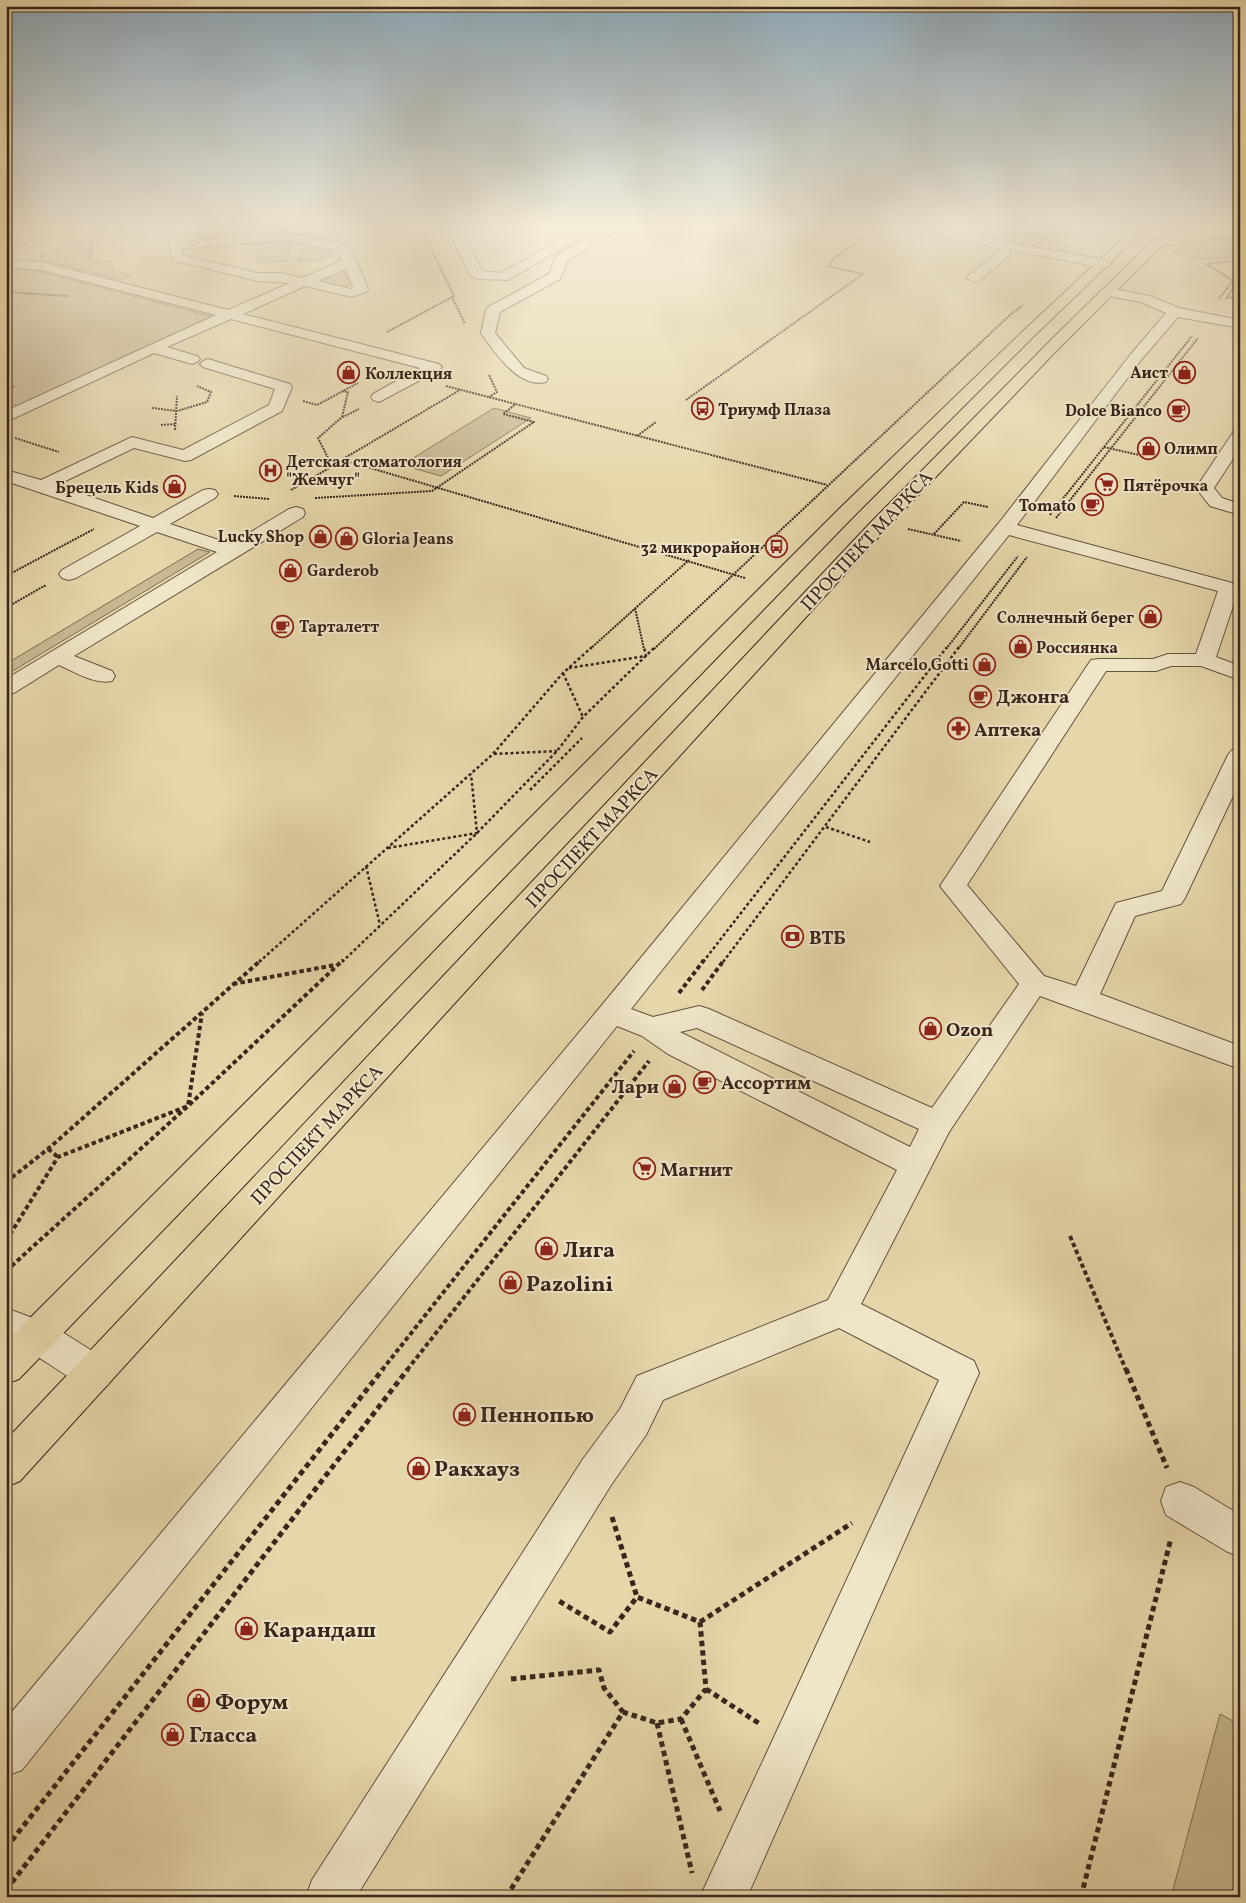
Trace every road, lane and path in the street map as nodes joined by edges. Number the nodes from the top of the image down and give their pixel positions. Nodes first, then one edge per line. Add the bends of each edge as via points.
1 (230, 314) joint
2 (421, 314) edge
3 (492, 314) edge
4 (807, 314) edge
5 (1055, 314) edge
6 (1087, 314) edge
7 (1173, 314) edge
8 (1186, 314) edge
9 (1208, 314) edge
10 (1206, 317) junction
11 (1240, 324) edge
12 (995, 329) dead end
13 (153, 348) junction
14 (358, 348) junction
15 (403, 359) junction
16 (1176, 366) dead end
17 (415, 378) junction
18 (540, 379) dead end
19 (196, 386) dead end
20 (460, 390) junction
21 (343, 391) junction
22 (497, 392) dead end
23 (281, 394) junction
24 (379, 397) joint
25 (488, 397) junction
26 (686, 400) dead end
27 (516, 404) junction
28 (152, 408) dead end
29 (6, 417) edge
30 (341, 418) junction
31 (656, 422) dead end
32 (1240, 435) edge
33 (636, 436) junction
34 (1104, 447) junction
35 (1111, 448) junction
36 (1139, 455) dead end
37 (342, 460) junction
38 (332, 466) junction
39 (6, 475) edge
40 (827, 485) junction
41 (42, 486) junction
42 (437, 487) junction
43 (291, 490) dead end
44 (209, 494) joint
45 (312, 498) dead end
46 (274, 500) dead end
47 (1240, 510) edge
48 (296, 513) dead end
49 (155, 525) junction
50 (1005, 528) junction
51 (1038, 537) junction
52 (232, 551) junction
53 (689, 560) junction
54 (69, 574) joint
55 (734, 575) junction
56 (1234, 580) edge
57 (8, 605) edge
58 (635, 608) junction
59 (6, 610) edge
60 (646, 656) junction
61 (59, 657) junction
62 (1204, 660) junction
63 (569, 668) junction
64 (563, 673) junction
65 (1240, 674) edge
66 (104, 676) dead end
67 (6, 688) edge
68 (583, 716) junction
69 (557, 751) junction
70 (493, 754) junction
71 (1240, 755) edge
72 (470, 774) junction
73 (826, 827) junction
74 (477, 833) junction
75 (870, 842) dead end
76 (388, 848) junction
77 (366, 865) junction
78 (380, 926) junction
79 (337, 965) junction
80 (1034, 983) junction
81 (232, 984) junction
82 (1084, 999) junction
83 (202, 1013) junction
84 (612, 1013) junction
85 (664, 1030) junction
86 (1240, 1058) edge
87 (188, 1106) junction
88 (938, 1124) junction
89 (48, 1149) junction
90 (58, 1157) junction
91 (916, 1165) junction
92 (6, 1182) edge
93 (1070, 1236) dead end
94 (6, 1241) edge
95 (6, 1271) edge
96 (840, 1311) junction
97 (22, 1330) edge
98 (6, 1367) edge
99 (95, 1373) junction
100 (6, 1468) edge
101 (598, 1472) junction
102 (1180, 1502) junction
103 (861, 1517) dead end
104 (1240, 1537) edge
105 (528, 1582) junction
106 (637, 1597) junction
107 (700, 1622) junction
108 (464, 1684) junction
109 (706, 1689) junction
110 (623, 1712) junction
111 (681, 1719) junction
112 (656, 1723) junction
113 (792, 1744) junction
114 (6, 1754) edge
115 (6, 1848) edge
116 (741, 1858) junction
117 (708, 1887) edge
118 (6, 1890) edge
119 (329, 1897) edge
120 (506, 1897) edge
121 (1081, 1897) edge

1 - 13 street
1 - 14 street
2 - 14 path
3 - 18 street via 488,333 519,371
4 - 26 path
5 - 97 main road, ПРОСПЕКТ МАРКСА via 1027,335 845,514
6 - 99 main road, ПРОСПЕКТ МАРКСА via 880,524
7 - 50 street via 1136,357
8 - 10 street
9 - 10 path
10 - 11 street
10 - 34 path
12 - 40 path
13 - 23 street via 284,386
13 - 29 street
14 - 15 street
15 - 17 street via 434,367
15 - 21 path
16 - 35 path
17 - 20 path
17 - 24 street
19 - 28 path via 211,392 207,402 176,411
20 - 25 path
20 - 37 path
21 - 23 path via 317,405
21 - 30 path via 348,392
22 - 25 path
23 - 41 street via 276,408 185,456 132,442
24 - 30 path via 377,401
25 - 27 path
27 - 33 path
27 - 42 path via 503,414 534,422
30 - 38 path via 318,438
31 - 33 path
32 - 47 street via 1205,488 1216,502
33 - 40 path
34 - 35 path
34 - 51 path
35 - 36 path
35 - 51 path
37 - 38 path
37 - 42 path
38 - 43 path
39 - 41 street
40 - 55 path
41 - 49 street
42 - 45 path via 432,491
42 - 53 path
44 - 46 path
44 - 49 street
48 - 52 street
49 - 52 street
49 - 54 street
50 - 51 street
50 - 84 street
51 - 56 street
51 - 73 path
51 - 85 path
52 - 61 street
53 - 55 path
53 - 58 path
54 - 57 path
55 - 60 path
56 - 62 street
57 - 59 path
58 - 60 path
58 - 63 path
60 - 63 path
60 - 68 path
61 - 66 street
61 - 67 street
62 - 65 street
62 - 80 street via 1168,660 1156,665 1099,665 953,886
63 - 64 path
64 - 68 path
64 - 70 path
68 - 69 path
69 - 70 path
69 - 74 path
70 - 72 path
71 - 82 street via 1172,898 1125,909
72 - 74 path
72 - 76 path
73 - 75 path
73 - 85 path via 715,976
74 - 76 path
74 - 78 path
76 - 77 path
77 - 78 path
77 - 81 path
78 - 79 path
79 - 81 path
79 - 87 path
80 - 82 street
80 - 88 street
81 - 83 path
82 - 86 street
83 - 87 path
83 - 89 path
84 - 85 street
84 - 114 street
85 - 88 street via 699,1017
85 - 91 street via 678,1046
85 - 115 path via 420,1320
85 - 118 path via 443,1324
87 - 90 path
87 - 95 path
88 - 91 street
89 - 90 path
89 - 92 path
90 - 94 path
91 - 96 street
93 - 102 path
96 - 101 street via 650,1388 633,1422
96 - 113 street via 961,1372
97 - 98 main road, ПРОСПЕКТ МАРКСА
97 - 99 street
99 - 100 main road, ПРОСПЕКТ МАРКСА
101 - 105 street
101 - 106 path
102 - 104 street
102 - 121 path
103 - 107 path
105 - 106 path via 610,1632
105 - 108 street
106 - 107 path
107 - 109 path
108 - 110 path via 599,1670 604,1688
108 - 119 street
109 - 111 path
109 - 113 path
110 - 112 path
110 - 120 path
111 - 112 path
111 - 116 path
112 - 117 path
113 - 116 street
116 - 117 street

